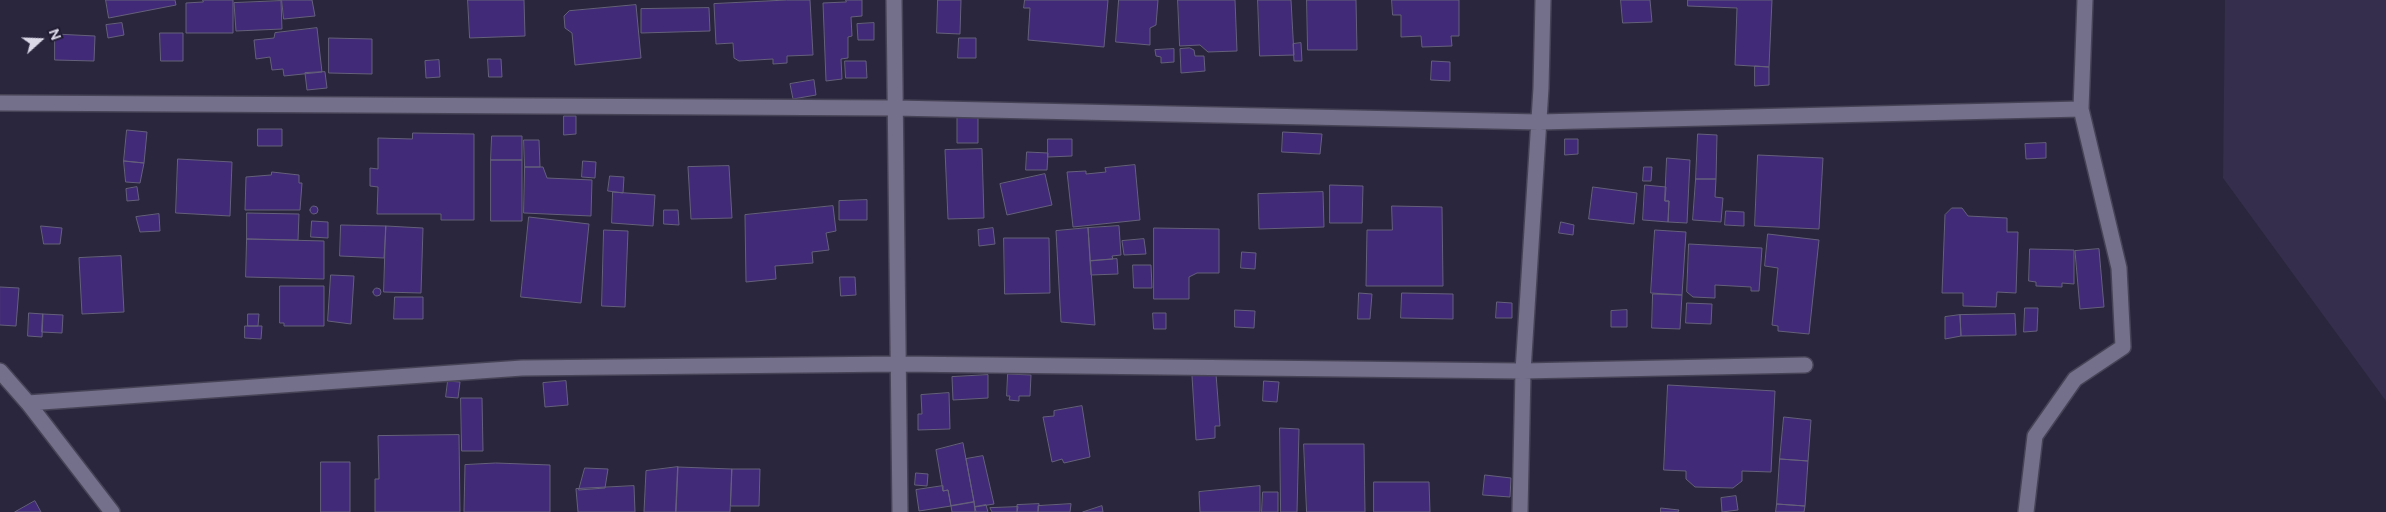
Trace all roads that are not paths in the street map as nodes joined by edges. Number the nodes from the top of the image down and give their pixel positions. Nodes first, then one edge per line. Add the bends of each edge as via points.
1 (894, 0) edge
2 (1544, 0) edge
3 (2085, 0) edge
4 (0, 104) edge
5 (895, 108) junction
6 (2081, 109) junction
7 (1538, 122) junction
8 (898, 364) junction
9 (1805, 365) dead end
10 (0, 371) edge
11 (1523, 371) junction
12 (28, 403) junction
13 (112, 512) edge
14 (900, 512) edge
15 (1520, 512) edge
16 (2026, 512) edge

1 - 5 street
2 - 7 street
3 - 6 street
4 - 5 street
5 - 7 street
5 - 8 street
6 - 7 street
6 - 16 street via 2119,268 2122,348 2075,379 2035,436
7 - 11 street
8 - 11 street
8 - 12 street via 522,368
8 - 14 street
9 - 11 street
10 - 12 street
11 - 15 street
12 - 13 street

